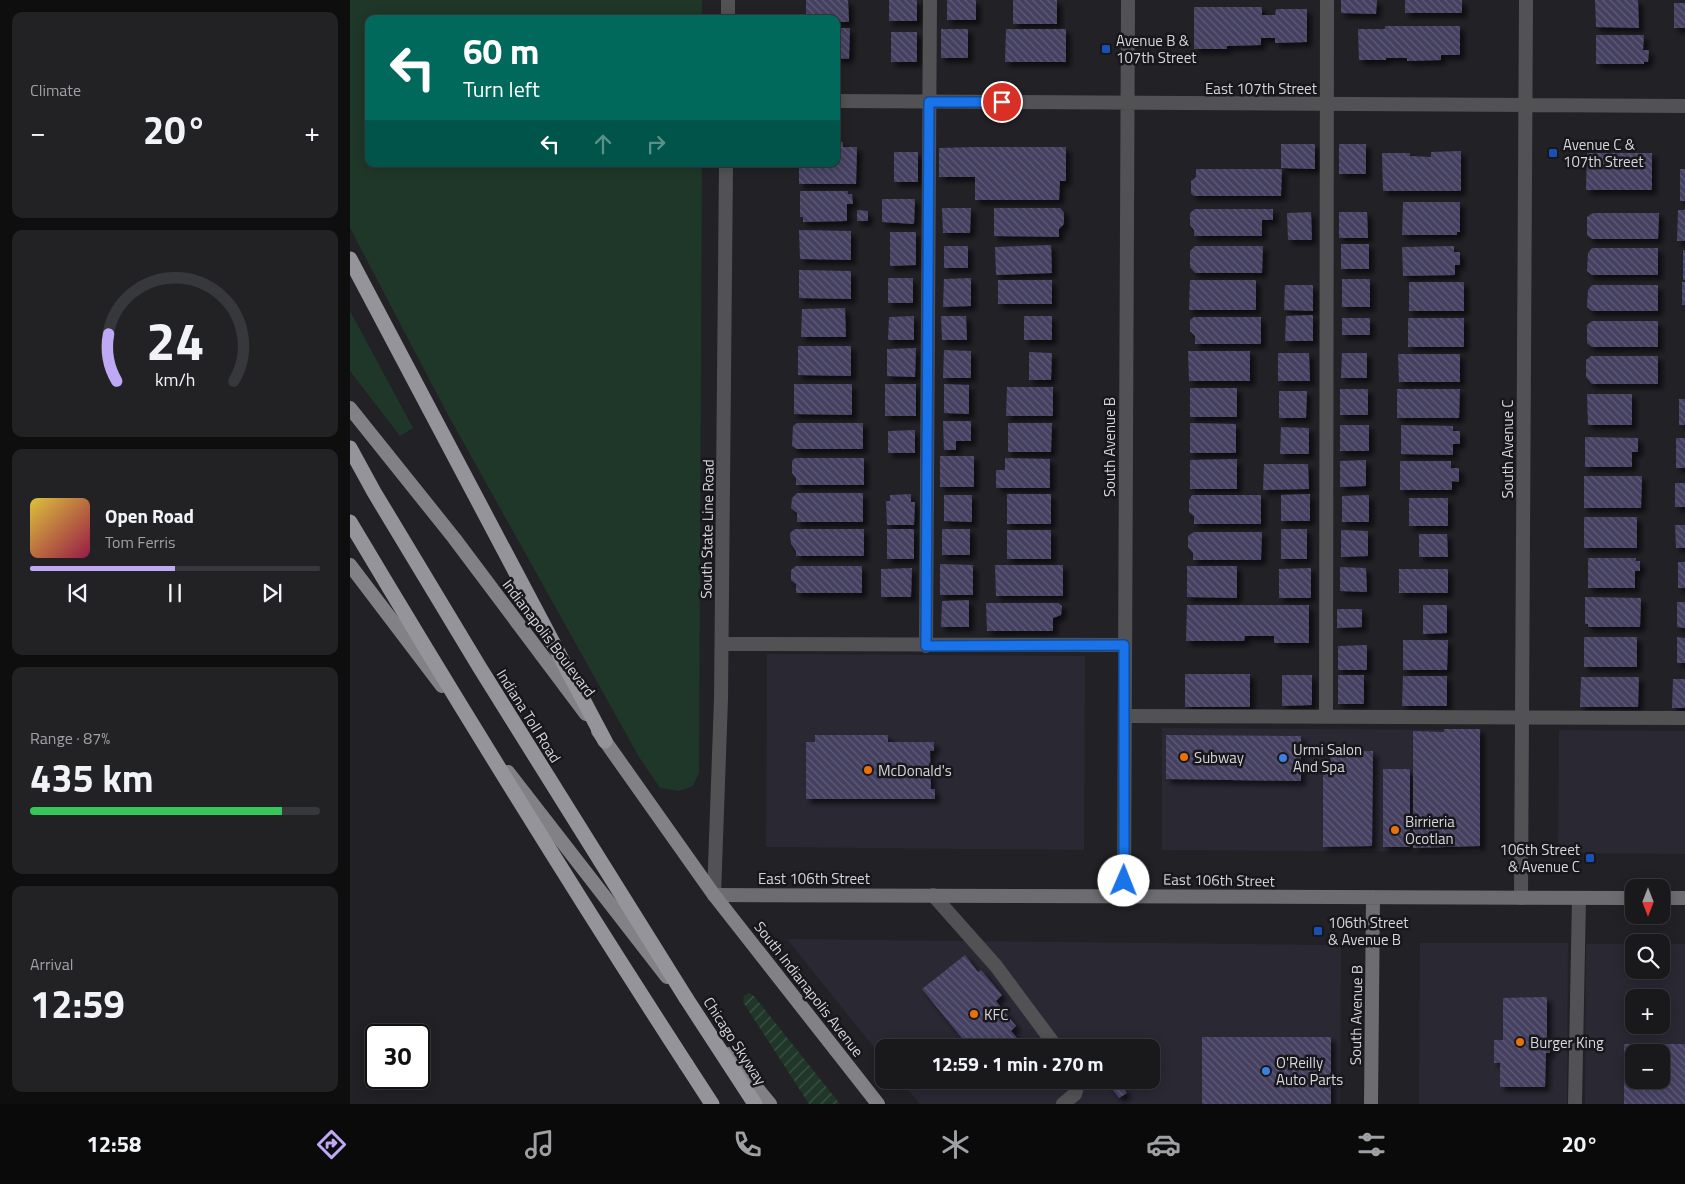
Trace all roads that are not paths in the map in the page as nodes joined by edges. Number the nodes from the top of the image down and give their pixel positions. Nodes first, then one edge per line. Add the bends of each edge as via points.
1 (728, 0) edge
2 (930, 0) edge
3 (1128, 0) edge
4 (1327, 0) edge
5 (1526, 0) edge
6 (728, 15) edge
7 (840, 101) edge
8 (929, 102) junction
9 (1128, 103) junction
10 (1326, 104) junction
11 (1525, 106) junction
12 (1685, 106) edge
13 (726, 167) edge
14 (350, 259) edge
15 (350, 408) edge
16 (350, 448) edge
17 (350, 522) edge
18 (350, 565) edge
19 (722, 644) junction
20 (1124, 645) junction
21 (926, 646) junction
22 (1125, 716) junction
23 (1326, 716) junction
24 (1522, 718) junction
25 (1685, 718) edge
26 (605, 741) junction
27 (933, 894) junction
28 (714, 895) junction
29 (1124, 895) junction
30 (1373, 897) junction
31 (1521, 898) junction
32 (1579, 898) junction
33 (1625, 898) edge
34 (1670, 898) edge
35 (1685, 898) edge
36 (686, 998) joint
37 (1050, 1039) edge
38 (1077, 1089) edge
39 (712, 1104) edge
40 (755, 1104) edge
41 (770, 1104) edge
42 (878, 1104) edge
43 (1063, 1104) edge
44 (1371, 1104) edge
45 (1575, 1104) edge

1 - 6 street
2 - 8 street
3 - 9 street, South Avenue B
4 - 10 street
5 - 11 street, South Avenue C
7 - 8 street, East 107th Street
8 - 9 street, East 107th Street
8 - 21 street
9 - 10 street, East 107th Street
9 - 20 street, South Avenue B
10 - 11 street, East 107th Street
10 - 23 street
11 - 12 street, East 107th Street
11 - 24 street, South Avenue C
13 - 19 street, South State Line Road
14 - 26 highway
15 - 26 main road, Indianapolis Boulevard via 454,538
16 - 36 highway, Indiana Toll Road via 480,668
17 - 39 highway, bridge via 600,932
18 - 41 main road via 640,945
19 - 21 street
19 - 28 street, South State Line Road
20 - 21 street
20 - 22 street, South Avenue B
22 - 23 street
22 - 29 street, South Avenue B
23 - 24 street
24 - 25 street
24 - 31 street, South Avenue C
26 - 28 main road, Indianapolis Boulevard
27 - 28 main road, East 106th Street
27 - 29 main road, East 106th Street
27 - 37 street via 996,966
28 - 42 main road, South Indianapolis Avenue
29 - 30 main road, East 106th Street
30 - 31 main road, East 106th Street
30 - 44 main road, South Avenue B
31 - 32 main road, East 106th Street
32 - 33 main road, East 106th Street
32 - 45 street
34 - 35 main road
36 - 40 highway, Chicago Skyway, bridge
38 - 43 street

